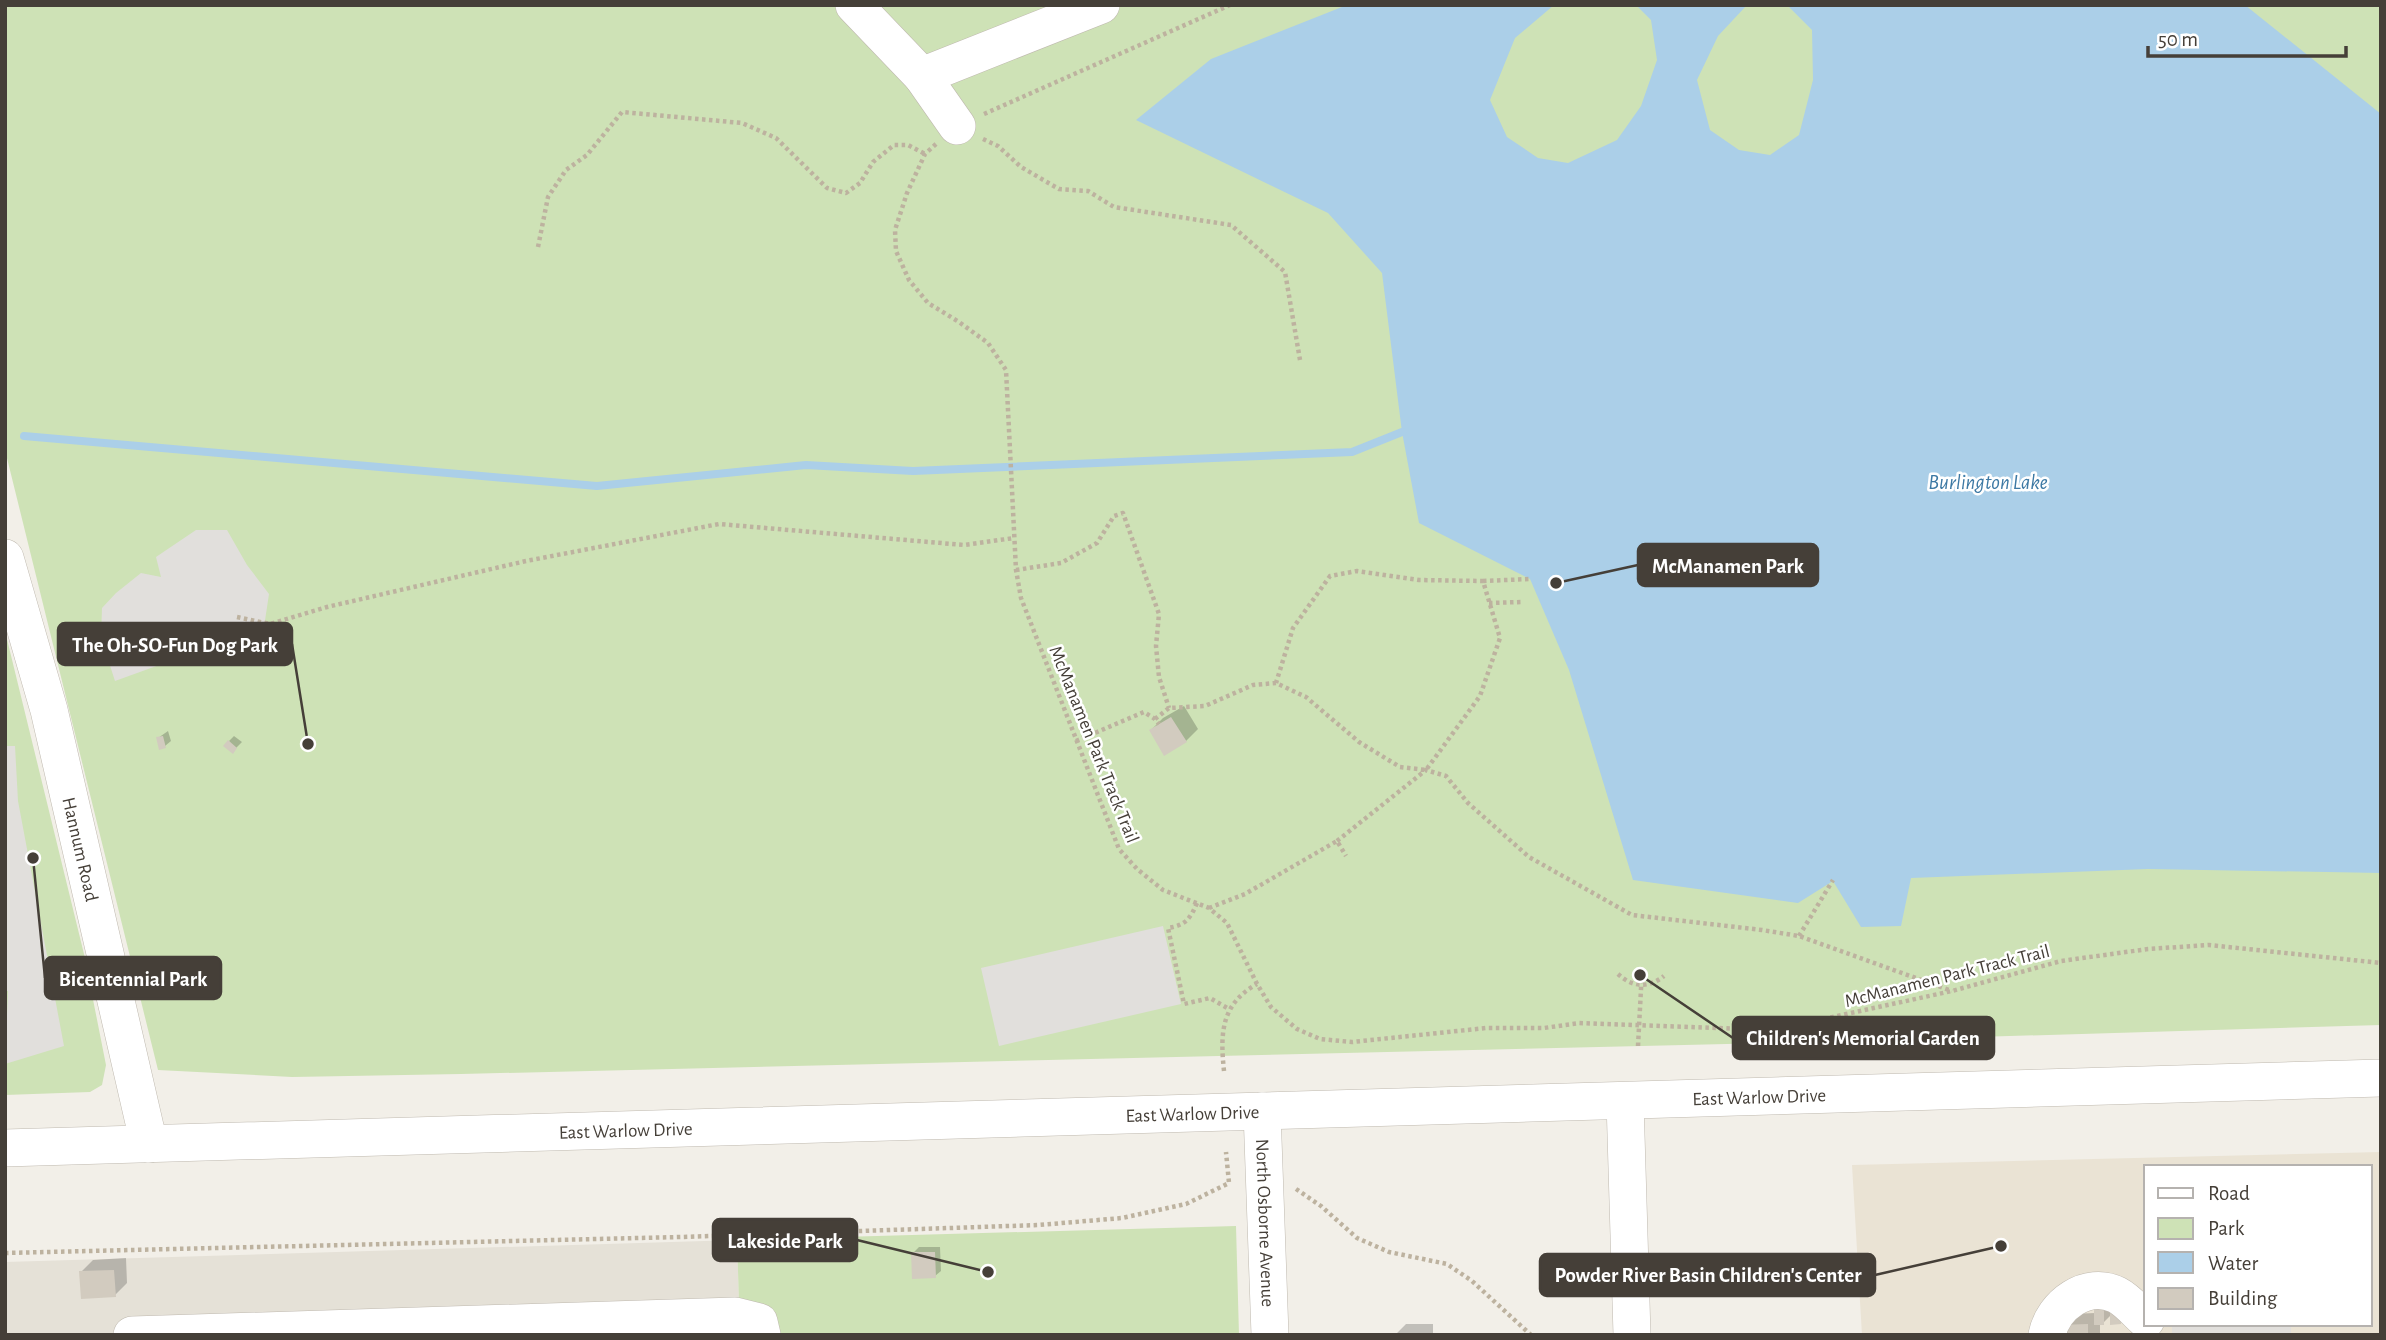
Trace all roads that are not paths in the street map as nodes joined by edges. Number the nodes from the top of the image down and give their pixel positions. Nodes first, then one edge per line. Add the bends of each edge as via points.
1 (854, 5) edge
2 (1101, 5) edge
3 (922, 76) junction
4 (957, 126) road end
5 (5, 558) edge
6 (2381, 1078) edge
7 (1625, 1101) junction
8 (1262, 1111) junction
9 (149, 1144) junction
10 (5, 1148) edge
11 (2144, 1318) edge
12 (132, 1335) edge
13 (762, 1335) edge
14 (1270, 1335) edge
15 (1632, 1335) edge
16 (2047, 1335) edge

1 - 3 street
2 - 3 street
3 - 4 street
5 - 9 street, Hannum Road via 49,710
6 - 7 street, East Warlow Drive
7 - 8 street, East Warlow Drive
7 - 15 street
8 - 9 street, East Warlow Drive
8 - 14 street, North Osborne Avenue
9 - 10 street, East Warlow Drive
11 - 16 street via 2117,1295 2093,1290 2068,1300 2049,1323
12 - 13 street via 735,1316 759,1322

